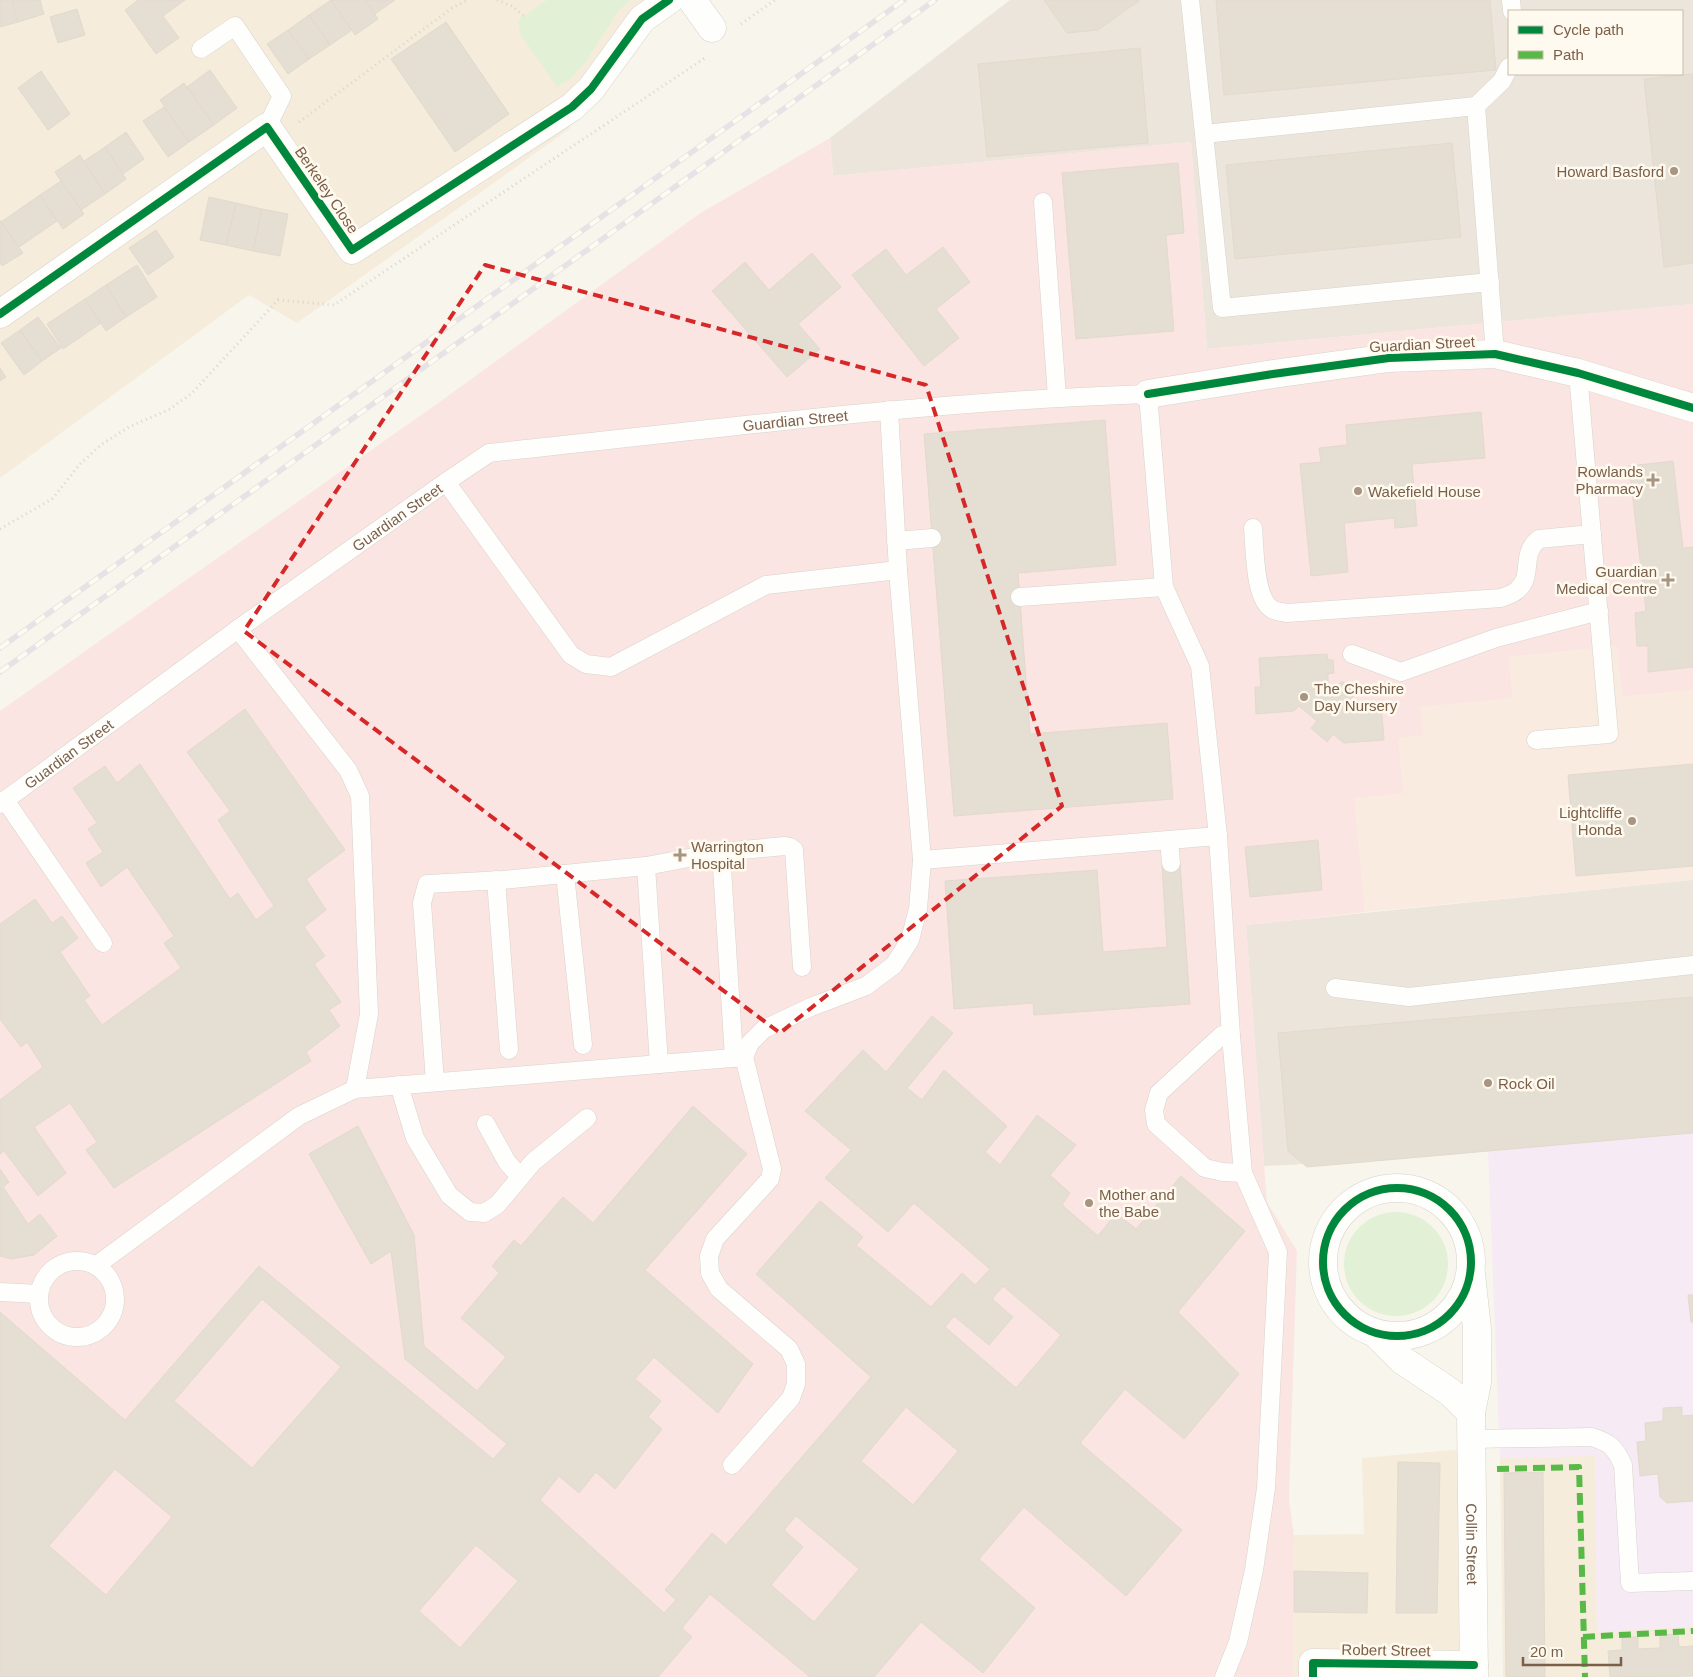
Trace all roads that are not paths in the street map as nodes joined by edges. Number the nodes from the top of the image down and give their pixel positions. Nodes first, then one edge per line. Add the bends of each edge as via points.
1 (669, 0) edge
2 (692, 0) edge
3 (1190, 0) edge
4 (712, 28) dead end
5 (201, 49) dead end
6 (1508, 69) edge
7 (1476, 106) junction
8 (272, 133) junction
9 (1204, 134) junction
10 (1043, 202) dead end
11 (1490, 282) junction
12 (0, 314) edge
13 (1495, 354) junction
14 (1578, 373) junction
15 (1148, 394) junction
16 (1057, 397) junction
17 (1693, 408) edge
18 (888, 410) junction
19 (446, 482) junction
20 (1253, 528) dead end
21 (1592, 534) junction
22 (932, 538) dead end
23 (896, 541) junction
24 (898, 570) junction
25 (1164, 587) junction
26 (1020, 597) dead end
27 (1599, 611) junction
28 (238, 629) junction
29 (1352, 654) dead end
30 (1536, 740) dead end
31 (3, 802) edge
32 (1218, 836) junction
33 (1169, 840) junction
34 (721, 852) junction
35 (922, 860) junction
36 (1171, 863) dead end
37 (646, 866) junction
38 (565, 874) junction
39 (496, 880) junction
40 (104, 943) dead end
41 (1693, 965) edge
42 (802, 967) dead end
43 (1336, 988) dead end
44 (1231, 1036) junction
45 (583, 1045) dead end
46 (509, 1050) dead end
47 (739, 1057) junction
48 (659, 1064) junction
49 (434, 1082) junction
50 (399, 1085) junction
51 (355, 1089) junction
52 (588, 1118) dead end
53 (486, 1124) dead end
54 (1242, 1172) junction
55 (520, 1177) junction
56 (97, 1266) junction
57 (1471, 1273) junction
58 (0, 1292) edge
59 (39, 1294) junction
60 (1376, 1334) junction
61 (1471, 1426) junction
62 (732, 1465) dead end
63 (1693, 1580) edge
64 (1474, 1671) edge
65 (1224, 1677) edge
66 (1313, 1677) edge

1 - 8 street, Berkeley Close via 642,19 591,89 572,107 352,250
2 - 4 street
3 - 9 lane
5 - 8 lane via 235,26 282,96
6 - 7 lane via 1502,81
7 - 9 lane
7 - 11 lane
8 - 12 street
9 - 11 lane via 1222,308
10 - 16 lane
11 - 13 lane
13 - 14 street, Guardian Street
13 - 15 street, Guardian Street via 1389,358
14 - 17 street, Guardian Street
14 - 21 lane
15 - 16 lane, Guardian Street
15 - 25 lane
16 - 18 lane, Guardian Street
18 - 19 lane, Guardian Street via 489,453
18 - 23 lane
19 - 24 lane via 571,655 586,664 611,667 766,585
19 - 28 lane, Guardian Street
20 - 21 lane via 1259,591 1263,601 1272,610 1287,613 1502,598 1516,592 1525,581 1528,553 1539,538
21 - 27 lane
22 - 23 lane
23 - 24 lane
24 - 35 lane
25 - 26 lane
25 - 32 lane via 1200,666
27 - 29 lane via 1496,638 1401,672
27 - 30 lane via 1609,734
28 - 31 lane, Guardian Street
28 - 51 lane via 348,770 360,796 369,1014
31 - 40 lane
32 - 33 lane
32 - 44 lane
33 - 35 lane
33 - 36 lane
34 - 37 lane
34 - 42 lane via 785,846 794,850
34 - 47 lane
35 - 47 lane via 918,909 910,940 894,965 866,986 764,1029
37 - 38 lane
37 - 48 lane
38 - 39 lane
38 - 45 lane
39 - 46 lane
39 - 49 lane via 427,884 422,903
41 - 43 lane via 1409,997
44 - 54 lane
44 - 54 lane via 1222,1035 1159,1093 1154,1110 1156,1124 1205,1168
47 - 48 lane
47 - 62 lane via 772,1169 770,1179 715,1239 709,1256 710,1273 719,1289 789,1349 796,1364 796,1384 791,1398
48 - 49 lane
49 - 50 lane
50 - 51 lane
50 - 55 lane via 415,1138 449,1195 470,1212 484,1213 497,1205
51 - 56 lane via 299,1116
52 - 55 lane via 533,1162
53 - 55 lane via 507,1162
54 - 65 lane via 1278,1252 1266,1488 1254,1570 1238,1642
56 - 59 lane via 73,1260 60,1264 42,1282
56 - 59 lane via 114,1285 116,1297 109,1321 89,1336 76,1338 52,1329 39,1307
57 - 60 street, Collin Street via 1463,1297 1448,1318 1426,1331 1402,1337
57 - 60 street, Collin Street via 1471,1249 1463,1226 1447,1207 1434,1198 1404,1188 1380,1190 1357,1199 1339,1216 1327,1237 1322,1261 1326,1285 1337,1307 1355,1324
57 - 61 street, Collin Street via 1477,1329 1477,1382
58 - 59 lane
60 - 61 street, Collin Street via 1402,1360 1450,1392
61 - 63 lane via 1592,1437 1605,1441 1617,1450 1623,1465 1630,1583
61 - 64 street, Collin Street
64 - 66 street, Robert Street via 1313,1663

